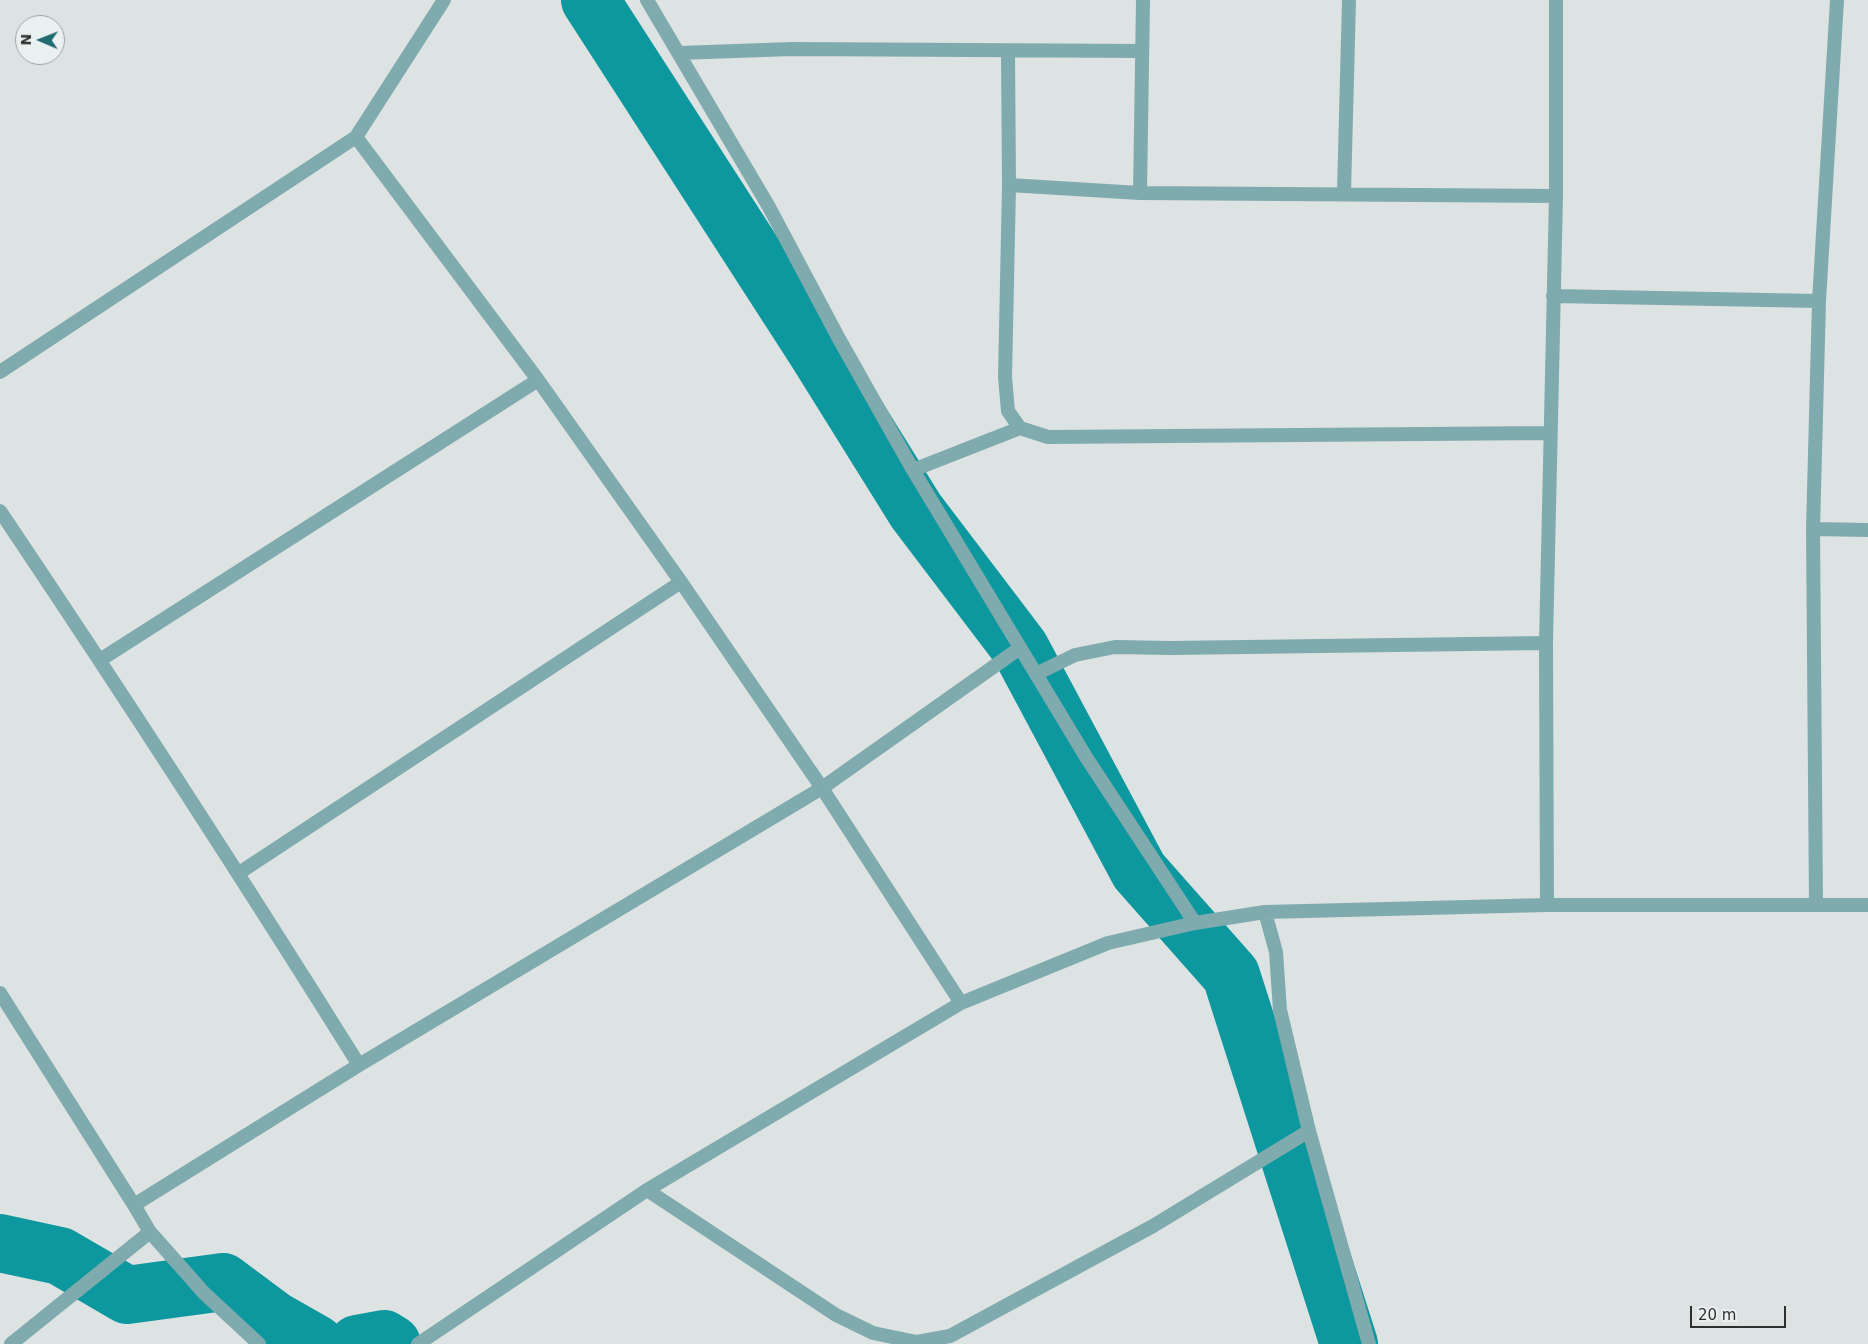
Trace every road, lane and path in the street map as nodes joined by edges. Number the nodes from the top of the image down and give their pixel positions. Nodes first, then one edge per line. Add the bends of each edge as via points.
1 (444, 0) edge
2 (647, 0) edge
3 (1143, 0) edge
4 (1349, 0) edge
5 (1556, 0) edge
6 (1837, 0) edge
7 (1142, 51) junction
8 (1008, 52) junction
9 (679, 53) junction
10 (356, 137) junction
11 (1009, 185) junction
12 (1140, 193) junction
13 (1344, 193) junction
14 (1556, 196) junction
15 (1553, 296) junction
16 (1819, 301) junction
17 (0, 372) edge
18 (538, 380) junction
19 (1020, 428) junction
20 (1550, 433) junction
21 (913, 470) junction
22 (0, 511) edge
23 (1813, 529) junction
24 (1868, 530) edge
25 (681, 582) junction
26 (1546, 643) junction
27 (1020, 648) junction
28 (100, 660) junction
29 (1036, 674) junction
30 (822, 788) junction
31 (239, 873) junction
32 (1546, 905) junction
33 (1816, 905) junction
34 (1868, 905) edge
35 (1265, 912) junction
36 (1195, 923) junction
37 (0, 993) edge
38 (961, 1003) junction
39 (359, 1064) junction
40 (1309, 1130) junction
41 (647, 1190) junction
42 (134, 1204) junction
43 (150, 1232) junction
44 (917, 1343) edge
45 (11, 1344) edge
46 (259, 1344) edge
47 (418, 1344) edge
48 (1369, 1344) edge

1 - 10 street
2 - 9 street
3 - 7 street
4 - 13 street
5 - 14 street
6 - 16 street
7 - 8 street
7 - 12 street
8 - 9 street via 792,49
8 - 11 street
9 - 21 street via 769,207
10 - 17 street
10 - 18 street
11 - 12 street
11 - 19 street via 1005,378 1008,411
12 - 13 street
13 - 14 street
14 - 15 street
15 - 16 street
15 - 20 street
16 - 23 street
18 - 25 street
18 - 28 street
19 - 20 street via 1048,437
19 - 21 street
20 - 26 street
21 - 27 street
22 - 28 street
23 - 24 street
23 - 33 street
25 - 30 street
25 - 31 street
26 - 29 street via 1115,647 1076,655
26 - 32 street
27 - 29 street
27 - 30 street
28 - 31 street
29 - 36 street via 1086,757
30 - 38 street
30 - 39 street
31 - 39 street
32 - 33 street
32 - 35 street
33 - 34 street
35 - 36 street
35 - 40 street via 1276,952 1280,1010
36 - 38 street via 1108,943
37 - 42 street
38 - 41 street
39 - 42 street
40 - 44 street via 1153,1226 950,1336
40 - 48 street
41 - 44 street via 836,1314 872,1333
41 - 47 street
42 - 43 street
43 - 45 street
43 - 46 street via 204,1293

